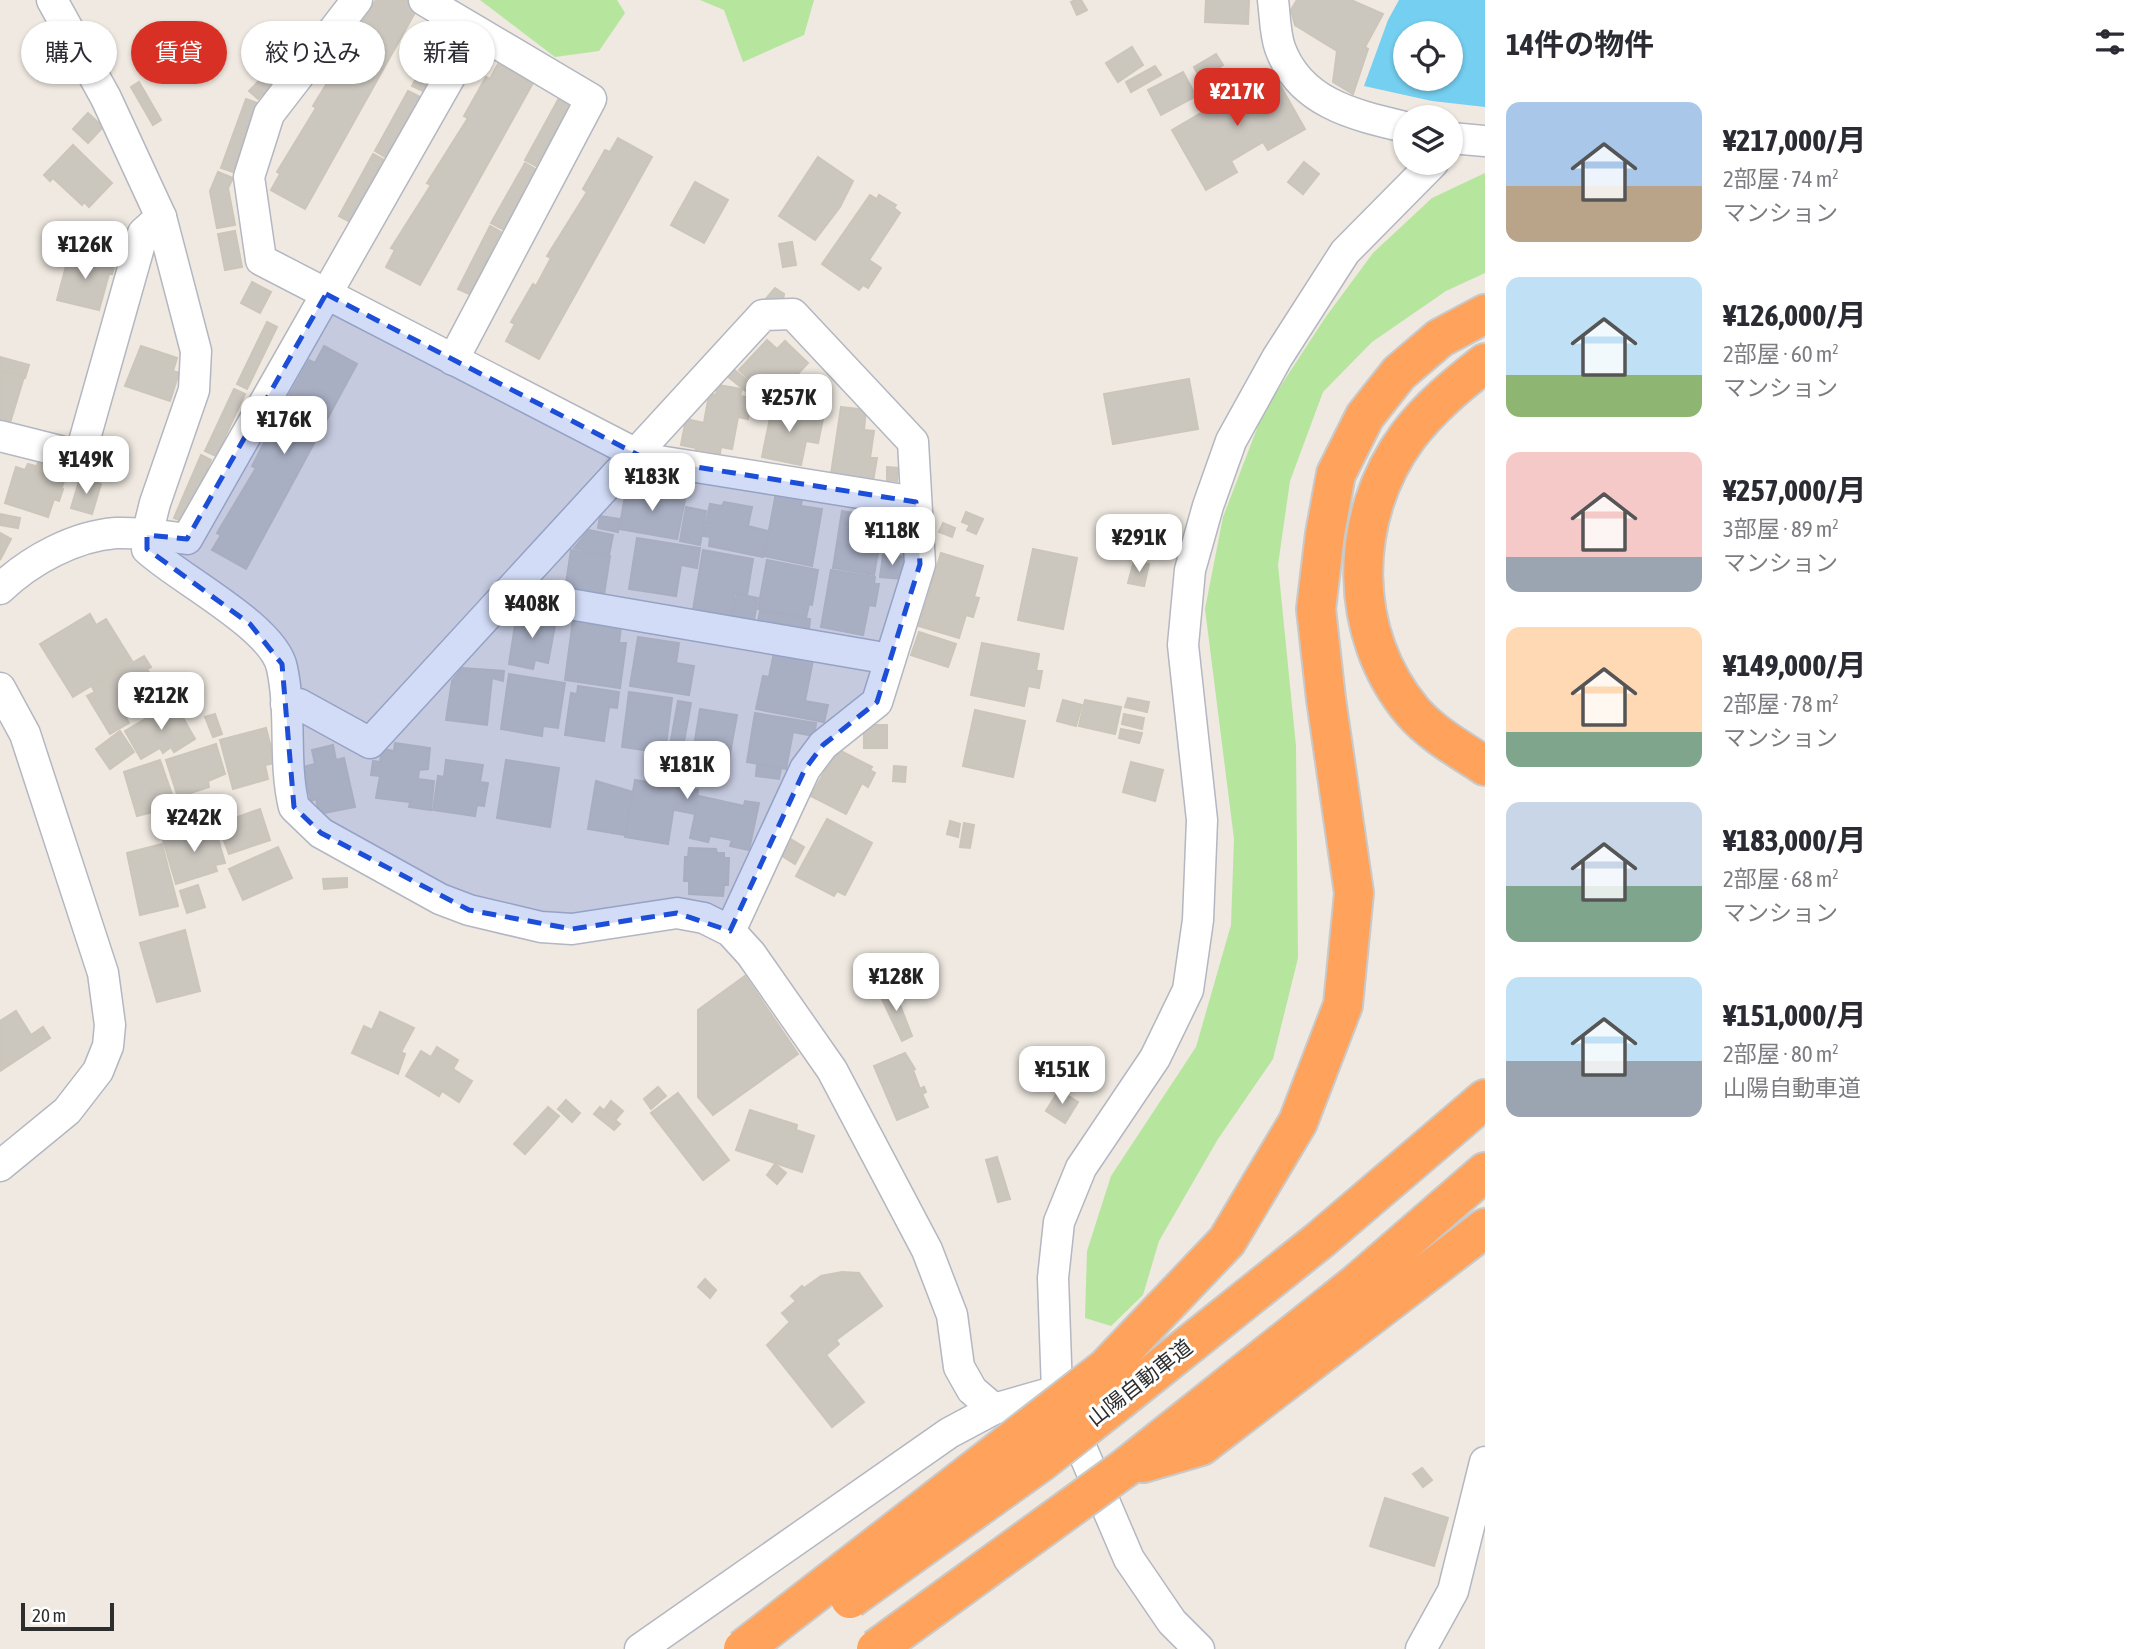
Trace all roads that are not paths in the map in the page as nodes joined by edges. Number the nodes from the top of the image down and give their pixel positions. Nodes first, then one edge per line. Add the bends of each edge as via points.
1 (51, 0) edge
2 (357, 0) edge
3 (424, 0) edge
4 (1273, 0) edge
5 (459, 21) edge
6 (495, 42) edge
7 (446, 84) edge
8 (1393, 124) edge
9 (1463, 139) edge
10 (1485, 141) edge
11 (1422, 175) edge
12 (161, 217) junction
13 (326, 294) junction
14 (1485, 314) edge
15 (453, 360) junction
16 (1485, 363) edge
17 (0, 436) edge
18 (634, 455) junction
19 (916, 502) junction
20 (147, 535) junction
21 (513, 588) junction
22 (0, 589) edge
23 (890, 659) junction
24 (0, 688) edge
25 (286, 704) junction
26 (1485, 766) edge
27 (730, 931) junction
28 (1485, 1099) edge
29 (0, 1166) edge
30 (1485, 1172) edge
31 (1485, 1228) edge
32 (1113, 1384) junction
33 (1057, 1391) junction
34 (994, 1409) junction
35 (1485, 1462) edge
36 (1125, 1468) junction
37 (640, 1649) edge
38 (743, 1649) edge
39 (780, 1649) edge
40 (876, 1649) edge
41 (1199, 1649) edge
42 (1421, 1649) edge

1 - 12 street via 106,98
2 - 13 street via 269,114 249,177 261,260
3 - 5 street
4 - 8 street via 1280,47 1302,86 1333,107
6 - 15 street via 591,99
7 - 13 street
9 - 10 street
11 - 33 street via 1338,264 1277,358 1231,441 1208,506 1190,570 1183,645 1202,820 1198,920 1188,990 1155,1058 1081,1168 1059,1222 1053,1278
12 - 17 street via 143,233 80,456
12 - 20 street via 196,351 194,390
13 - 15 street
13 - 20 street via 187,539
14 - 32 highway via 1440,338 1399,373 1366,416 1336,474 1316,609 1354,892 1343,1005 1298,1122 1227,1241
15 - 18 street
16 - 26 highway via 1443,396 1408,436 1384,475 1368,522 1363,573 1367,625 1384,671 1414,713
18 - 19 street
18 - 19 street via 763,315 793,314 913,442
18 - 21 street
19 - 23 street via 920,564
20 - 22 street via 116,533 80,540 38,560
20 - 25 street via 147,549 167,567 250,624 269,643 282,664
21 - 23 street via 517,595
21 - 25 street via 370,743 299,704
23 - 27 street via 877,702 822,745 805,769
24 - 29 street via 25,734 103,973 110,1025 98,1071 75,1101
25 - 27 street via 294,807 321,833 440,899 541,927 572,929 677,914 704,918
27 - 34 street via 832,1070 927,1250 952,1315 959,1367 972,1390
28 - 32 highway, 山陽自動車道 via 1320,1240
30 - 36 highway via 1356,1284
31 - 36 highway via 1200,1446
32 - 38 highway, bridge
32 - 39 highway, 山陽自動車道, bridge via 1041,1462
33 - 34 street
33 - 41 street via 1129,1559 1172,1622
34 - 37 street via 949,1433
35 - 42 street via 1453,1591
36 - 40 highway, bridge

